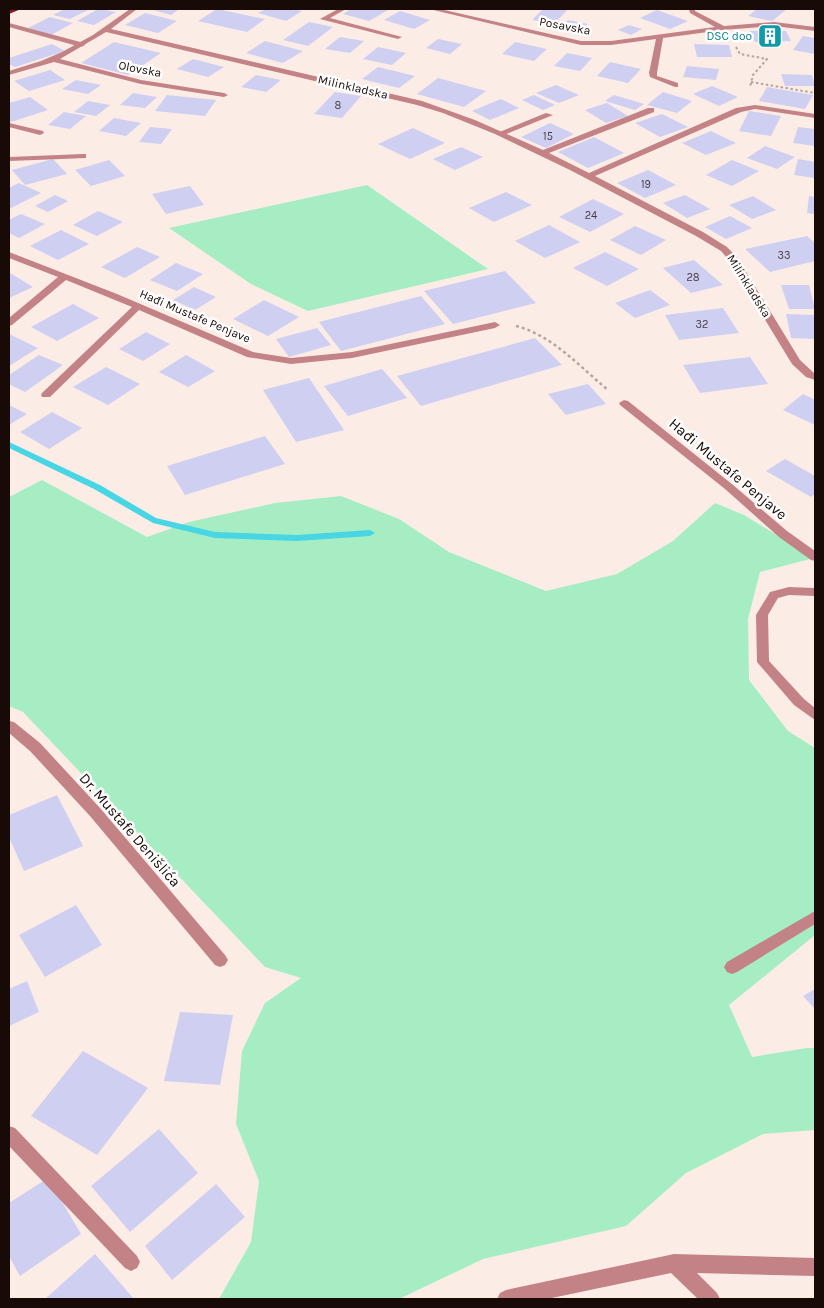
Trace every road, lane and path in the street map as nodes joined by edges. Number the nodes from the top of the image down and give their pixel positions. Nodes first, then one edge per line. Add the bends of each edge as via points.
1 (18, 9) edge
2 (134, 9) edge
3 (343, 9) edge
4 (436, 9) edge
5 (692, 9) edge
6 (9, 12) edge
7 (9, 26) edge
8 (723, 28) junction
9 (815, 29) edge
10 (105, 30) junction
11 (398, 37) dead end
12 (660, 37) junction
13 (82, 45) junction
14 (53, 59) junction
15 (9, 73) edge
16 (751, 82) junction
17 (675, 85) dead end
18 (815, 93) edge
19 (224, 95) dead end
20 (755, 107) junction
21 (651, 110) dead end
22 (550, 115) dead end
23 (815, 116) edge
24 (9, 125) edge
25 (40, 133) dead end
26 (501, 133) junction
27 (542, 153) junction
28 (83, 156) dead end
29 (9, 159) edge
30 (589, 176) junction
31 (9, 256) edge
32 (64, 277) junction
33 (137, 307) junction
34 (9, 322) edge
35 (495, 325) joint
36 (814, 374) edge
37 (46, 395) dead end
38 (624, 402) joint
39 (815, 557) edge
40 (815, 592) edge
41 (815, 715) edge
42 (9, 726) edge
43 (815, 917) edge
44 (220, 960) dead end
45 (732, 967) dead end
46 (9, 1134) edge
47 (130, 1262) dead end
48 (674, 1263) junction
49 (815, 1267) edge
50 (506, 1299) edge
51 (711, 1299) edge

1 - 6 main road
2 - 10 street
3 - 11 street via 324,19
4 - 12 street, Posavska via 581,43
5 - 8 street via 692,12
7 - 13 street
8 - 9 street, Posavska via 774,24
8 - 12 street, Posavska
8 - 16 path via 740,54 767,59
10 - 13 street
10 - 26 street, Milinkladska via 419,103
12 - 17 street via 654,77
13 - 14 street
14 - 15 street
14 - 19 street, Olovska via 141,82
16 - 18 path
16 - 20 path
20 - 23 street
20 - 30 street via 740,110
21 - 27 street
22 - 26 street
24 - 25 street
26 - 27 street, Milinkladska
27 - 30 street, Milinkladska
28 - 29 street
30 - 36 street, Milinkladska via 724,248 796,362
31 - 32 street, Hađi Mustafe Penjave
32 - 33 street, Hađi Mustafe Penjave
32 - 34 street
33 - 35 street, Hađi Mustafe Penjave via 251,355 291,361 352,355
33 - 37 street
35 - 38 path via 523,326 544,336
38 - 39 street, Hađi Mustafe Penjave
40 - 41 street via 789,591 774,595 762,615 763,662
42 - 44 street, Dr. Mustafe Denišlića via 35,747 95,812
43 - 45 street
46 - 47 street
48 - 49 street
48 - 50 street
48 - 51 street

